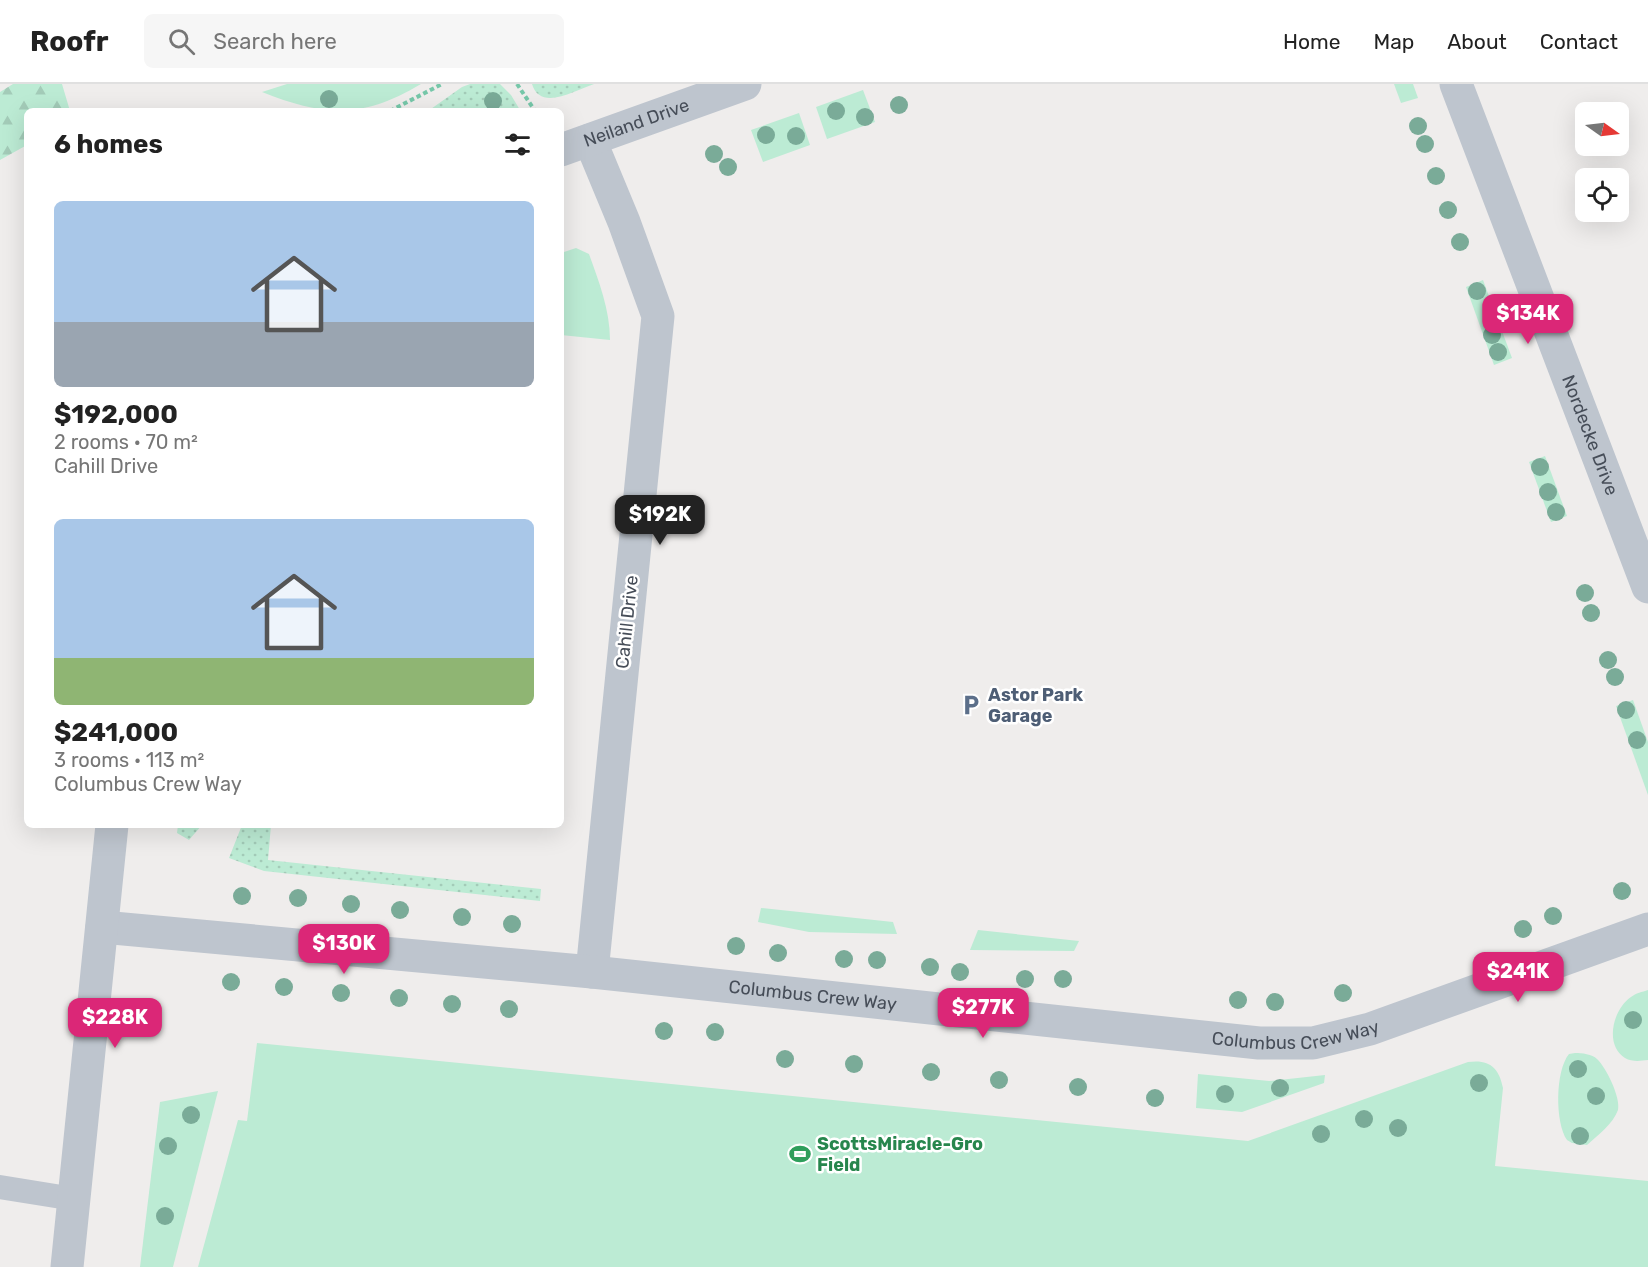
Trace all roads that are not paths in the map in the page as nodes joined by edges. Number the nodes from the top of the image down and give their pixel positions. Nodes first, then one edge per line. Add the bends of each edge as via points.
1 (745, 84) edge
2 (1456, 84) edge
3 (576, 145) edge
4 (1648, 587) edge
5 (112, 828) edge
6 (102, 927) junction
7 (1648, 929) edge
8 (592, 972) junction
9 (0, 1187) edge
10 (74, 1199) junction
11 (67, 1267) edge

1 - 3 street, Neiland Drive
2 - 4 street, Nordecke Drive
3 - 8 street, Cahill Drive via 624,222 658,315
5 - 6 street
6 - 8 street, Columbus Crew Way
6 - 10 street
7 - 8 street, Columbus Crew Way via 1370,1029 1313,1043 1259,1042
9 - 10 lane
10 - 11 street

